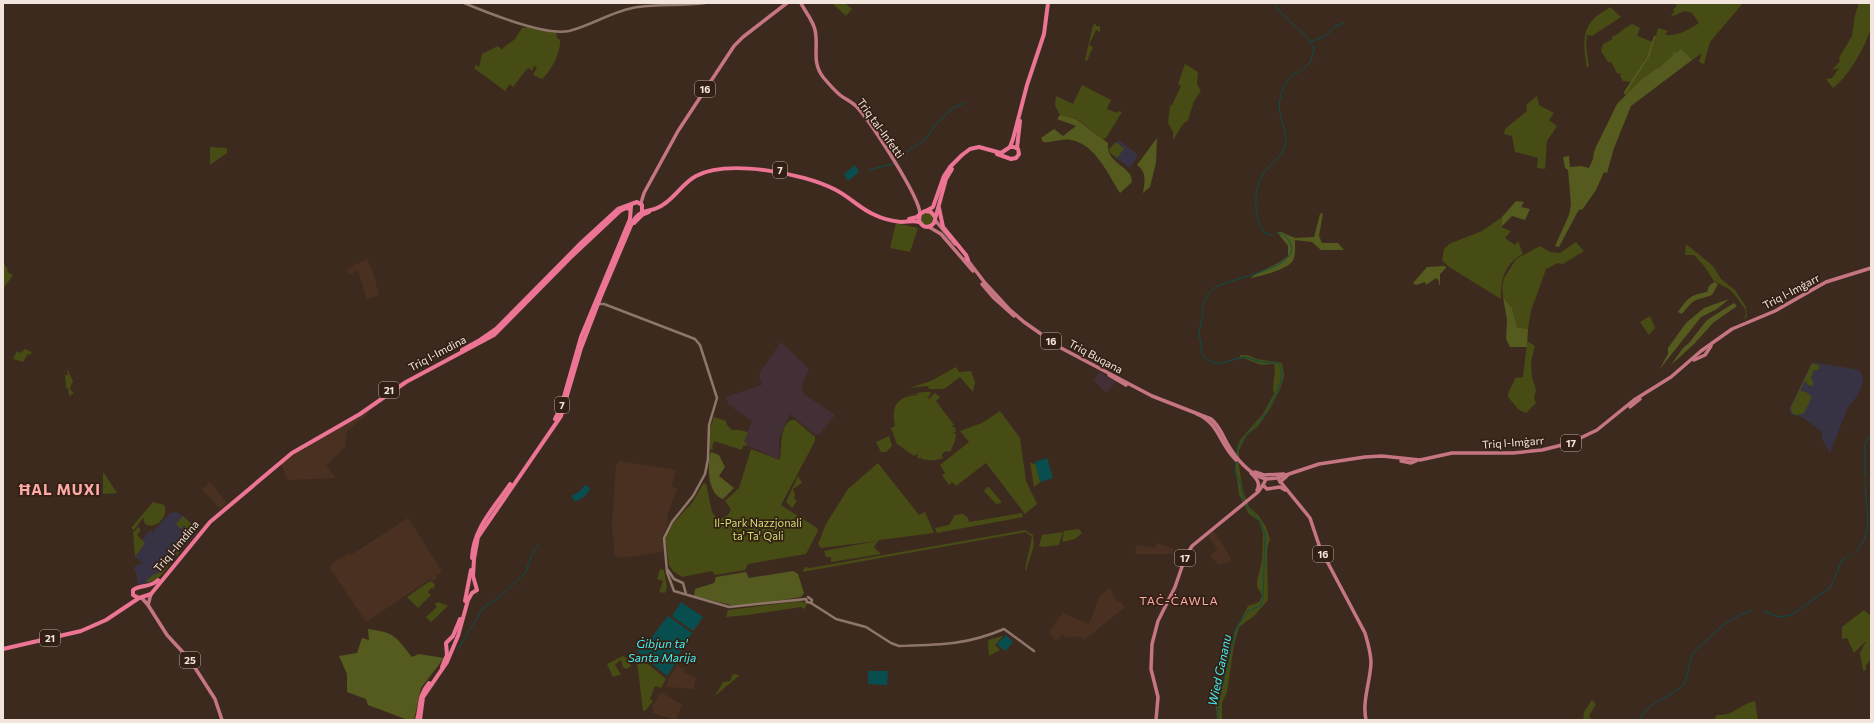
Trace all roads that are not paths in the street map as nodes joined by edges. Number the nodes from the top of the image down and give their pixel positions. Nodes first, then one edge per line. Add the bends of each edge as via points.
1 (464, 3) edge
2 (705, 3) edge
3 (787, 3) edge
4 (801, 3) edge
5 (1049, 3) edge
6 (1008, 148) junction
7 (1017, 148) junction
8 (1008, 157) junction
9 (639, 203) junction
10 (938, 204) junction
11 (919, 205) junction
12 (659, 207) junction
13 (631, 210) junction
14 (926, 211) junction
15 (640, 213) junction
16 (920, 214) junction
17 (935, 219) junction
18 (919, 222) junction
19 (929, 227) junction
20 (626, 241) junction
21 (968, 260) junction
22 (1871, 268) edge
23 (995, 295) junction
24 (600, 298) junction
25 (604, 304) junction
26 (598, 305) junction
27 (1006, 310) junction
28 (1703, 352) junction
29 (1236, 458) junction
30 (1404, 459) junction
31 (1413, 462) junction
32 (1247, 467) junction
33 (1308, 467) junction
34 (1249, 471) junction
35 (1295, 473) junction
36 (1277, 478) junction
37 (1266, 479) junction
38 (1281, 482) junction
39 (1262, 484) junction
40 (1279, 488) junction
41 (1267, 489) junction
42 (1258, 492) junction
43 (1290, 494) junction
44 (1249, 500) junction
45 (666, 567) junction
46 (679, 581) junction
47 (469, 584) junction
48 (476, 585) junction
49 (148, 586) junction
50 (672, 587) junction
51 (683, 589) junction
52 (151, 592) junction
53 (470, 592) junction
54 (678, 593) junction
55 (133, 595) junction
56 (688, 596) junction
57 (140, 597) junction
58 (808, 597) dead end
59 (811, 603) junction
60 (148, 605) junction
61 (96, 624) junction
62 (448, 641) junction
63 (446, 646) junction
64 (454, 646) junction
65 (3, 649) edge
66 (1034, 651) dead end
67 (222, 720) edge
68 (417, 720) edge
69 (420, 720) edge
70 (1156, 720) edge
71 (1365, 720) edge

1 - 2 main road via 522,24 563,32 634,8
3 - 9 main road, 16 via 734,46 678,131
4 - 11 main road, Triq tal-Infetti via 815,27 817,66 839,95 857,108 896,164
5 - 6 highway via 1044,34
5 - 7 highway via 1046,34 1022,111
6 - 7 highway, 7
6 - 8 highway
6 - 14 highway, 7 via 1000,153 979,147 967,151 946,172 933,207
7 - 8 highway via 1017,157
8 - 10 highway via 982,149 968,153 948,174
9 - 13 highway, Triq l-Imdina / 7 via 631,205
9 - 15 highway, 7
9 - 16 highway, 7 via 656,207 696,174 712,167 728,165 773,169 820,180 836,187 869,210 887,217 912,219
9 - 49 highway, Triq l-Imdina / 21 via 621,207 613,214 491,333 418,372 369,406 291,451 209,520 156,582
10 - 17 highway
10 - 21 highway via 943,227
11 - 14 main road, Triq tal-Infetti
11 - 16 main road, Triq tal-Infetti
12 - 15 highway, 7
12 - 18 highway, 7 via 696,176 717,168 742,168 781,173 819,182 837,190 874,215 897,221
12 - 20 highway via 642,215 636,221
13 - 15 highway via 633,213
13 - 47 highway, Triq l-Imdina / 7 via 630,219 581,337 558,415 478,530 472,548
13 - 52 highway, Triq l-Imdina / 21 via 626,208 620,211 494,335 406,382 360,414 292,453 210,522
14 - 16 highway, 7
14 - 17 highway
15 - 20 highway, 7 via 632,223
16 - 18 highway
17 - 19 highway
17 - 21 main road, Triq Buqana / 16
18 - 19 highway, 7
19 - 27 main road, Triq Buqana / 16 via 941,234
20 - 24 highway, 7
21 - 23 main road, Triq Buqana / 16
22 - 28 main road, Triq l-Imġarr / 17 via 1826,282 1774,311 1732,329
23 - 27 main road
23 - 29 main road, Triq Buqana / 16 via 1024,322 1061,348 1152,396 1211,419 1218,425
24 - 25 main road
24 - 26 highway, 7
25 - 26 main road
25 - 45 main road via 697,341 718,398 709,426 708,464 704,478 665,533
26 - 48 highway, 7 via 581,348 560,416 478,537 473,576
27 - 29 main road, Triq Buqana / 16 via 1071,356 1137,390 1208,420
28 - 30 main road, Triq l-Imġarr / 17 via 1671,377 1634,400 1601,427 1570,443 1527,452 1452,452 1420,460
28 - 31 main road, Triq l-Imġarr / 17 via 1672,378 1643,396 1597,432 1571,444 1500,456 1452,454
29 - 32 main road, Triq Buqana / 16
29 - 34 main road, Triq Buqana / 16
30 - 31 main road
30 - 33 main road, Triq l-Imġarr / 17 via 1371,456
31 - 35 main road, Triq l-Imġarr / 17 via 1382,458 1366,459 1319,465
32 - 33 main road via 1255,473 1269,475
32 - 37 main road, Triq Buqana / 16
33 - 36 main road, Triq l-Imġarr / 17
34 - 39 main road, Triq Buqana / 16
34 - 44 main road via 1259,485
35 - 38 main road, Triq l-Imġarr / 17
35 - 43 main road via 1284,481
36 - 37 main road, Triq l-Imġarr
36 - 38 main road, 16
37 - 39 main road
38 - 40 main road
38 - 43 main road, 16
39 - 41 main road, 16
39 - 42 main road, 17
40 - 41 main road
40 - 43 main road, 16
41 - 42 main road, 17
42 - 44 main road, 17
43 - 71 main road, 16 via 1310,518 1320,548 1365,633 1371,664 1362,710
44 - 70 main road, 17 via 1189,550 1158,621 1151,652 1158,697
45 - 46 main road
45 - 50 main road
46 - 50 main road
46 - 51 main road via 683,583
47 - 48 highway
47 - 53 highway, Triq l-Imdina / 7
48 - 53 highway, Triq l-Imdina / 7 via 477,590
49 - 52 highway, Triq l-Imdina via 151,587
49 - 55 highway, Triq l-Imdina / 21 via 136,588
50 - 54 main road
51 - 54 main road
51 - 56 main road
52 - 57 highway, Triq l-Imdina / 21
52 - 60 main road
53 - 62 highway, Triq l-Imdina / 7 via 453,636
53 - 64 highway, Triq l-Imdina / 7
54 - 56 main road
55 - 57 highway
55 - 61 highway, Triq l-Imdina / 21 via 123,607
56 - 59 main road via 730,607 802,599
57 - 60 main road, 25
57 - 61 highway, Triq l-Imdina / 21
58 - 59 main road via 812,600
59 - 66 main road via 836,619 866,627 890,643 900,646 962,643 1004,629
60 - 67 main road, 25 via 167,635 190,660 209,689
61 - 65 highway, Triq l-Imdina / 21 via 81,631
62 - 63 highway, Triq l-Imdina / 7
62 - 64 highway via 452,641
63 - 64 highway via 449,649
63 - 68 highway, Triq l-Imdina / 7 via 447,655 442,666 424,688 419,700
64 - 69 highway, Triq l-Imdina / 7 via 448,662 423,697

